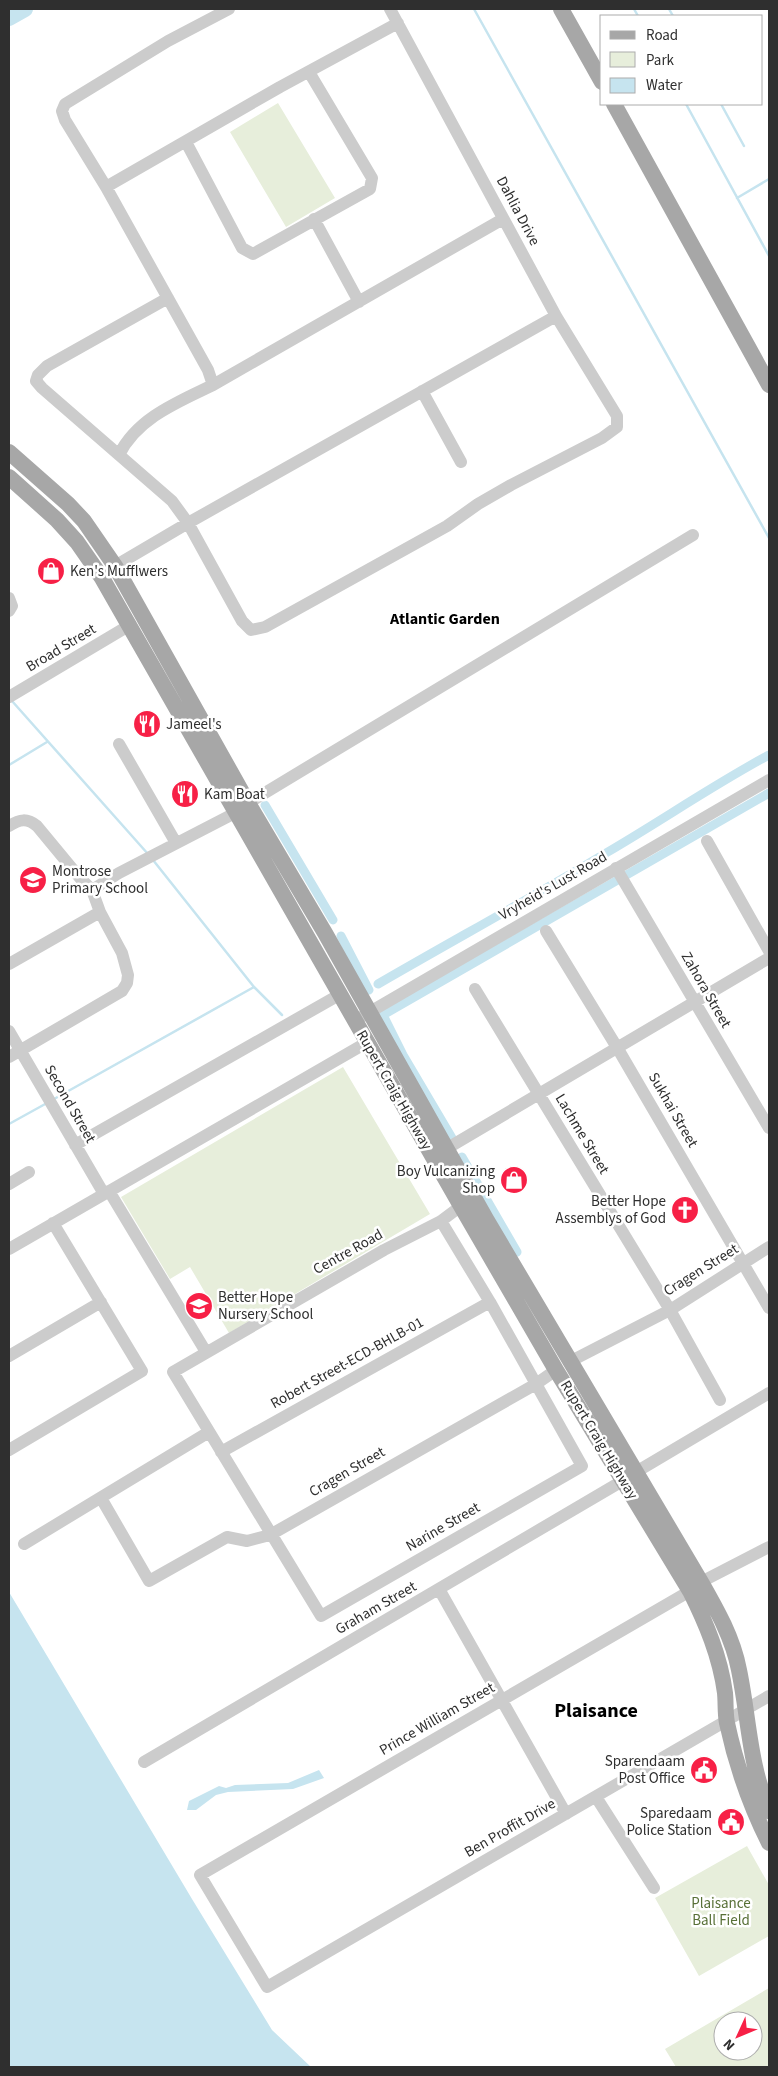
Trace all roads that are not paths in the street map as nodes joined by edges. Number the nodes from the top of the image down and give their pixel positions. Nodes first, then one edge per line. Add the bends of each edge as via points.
1 (229, 9) edge
2 (390, 9) edge
3 (562, 9) edge
4 (398, 23) junction
5 (309, 72) junction
6 (600, 78) edge
7 (615, 105) edge
8 (186, 142) junction
9 (106, 188) junction
10 (314, 219) junction
11 (503, 219) junction
12 (168, 298) junction
13 (359, 302) junction
14 (556, 316) junction
15 (213, 385) junction
16 (769, 385) edge
17 (422, 391) junction
18 (9, 452) edge
19 (119, 454) junction
20 (462, 462) dead end
21 (9, 478) edge
22 (188, 523) junction
23 (693, 535) dead end
24 (115, 566) junction
25 (9, 598) edge
26 (9, 611) edge
27 (130, 625) junction
28 (9, 698) edge
29 (119, 744) dead end
30 (769, 780) edge
31 (242, 808) junction
32 (9, 826) edge
33 (707, 841) dead end
34 (176, 843) junction
35 (618, 870) junction
36 (92, 890) junction
37 (100, 912) junction
38 (546, 931) dead end
39 (769, 950) edge
40 (769, 958) edge
41 (9, 964) edge
42 (475, 989) dead end
43 (339, 995) junction
44 (694, 1003) junction
45 (370, 1012) junction
46 (354, 1022) junction
47 (9, 1031) edge
48 (366, 1042) junction
49 (618, 1049) junction
50 (20, 1051) junction
51 (9, 1057) edge
52 (539, 1096) junction
53 (769, 1128) edge
54 (75, 1144) junction
55 (446, 1149) junction
56 (29, 1172) dead end
57 (9, 1184) edge
58 (106, 1192) junction
59 (461, 1206) junction
60 (441, 1221) junction
61 (53, 1223) junction
62 (769, 1247) edge
63 (9, 1249) edge
64 (743, 1262) junction
65 (101, 1302) junction
66 (490, 1302) junction
67 (769, 1308) edge
68 (670, 1310) junction
69 (206, 1352) junction
70 (9, 1356) edge
71 (571, 1361) junction
72 (556, 1370) junction
73 (536, 1384) junction
74 (769, 1393) edge
75 (720, 1400) dead end
76 (209, 1432) junction
77 (9, 1450) edge
78 (221, 1452) junction
79 (630, 1476) junction
80 (101, 1498) junction
81 (270, 1535) junction
82 (24, 1544) dead end
83 (769, 1547) edge
84 (695, 1587) junction
85 (440, 1589) junction
86 (769, 1696) edge
87 (502, 1700) junction
88 (745, 1710) junction
89 (726, 1720) junction
90 (144, 1762) dead end
91 (596, 1797) junction
92 (769, 1811) edge
93 (566, 1814) junction
94 (769, 1843) edge
95 (654, 1888) dead end
96 (267, 1988) joint

1 - 9 street via 168,41 65,104 62,111 65,120
2 - 4 street, Dahlia Drive
3 - 6 main road
4 - 5 street
4 - 11 street, Dahlia Drive
5 - 8 street
5 - 10 street via 372,178 370,189
7 - 16 main road
8 - 9 street
8 - 10 street via 242,248 254,254
9 - 12 street
10 - 13 street
11 - 13 street
11 - 14 street, Dahlia Drive
12 - 15 street
12 - 19 street via 47,366 36,380
13 - 15 street
14 - 17 street
14 - 22 street, Dahlia Drive via 617,416 617,427 478,504 448,526 265,627 250,630
15 - 19 street via 178,400 146,422 133,432
17 - 20 street
17 - 22 street
18 - 24 main road, Rupert Craig Highway via 84,521
19 - 22 street via 172,502
21 - 27 main road, Rupert Craig Highway via 77,542
22 - 24 street
23 - 31 street
24 - 31 main road, Rupert Craig Highway
25 - 26 street via 12,606
27 - 28 street, Broad Street
27 - 31 main road, Rupert Craig Highway
29 - 34 street
30 - 35 street, Vryheid's Lust Road
31 - 34 street
31 - 43 main road, Rupert Craig Highway
31 - 45 main road, Rupert Craig Highway
32 - 36 street via 30,820 44,831
33 - 39 street
34 - 36 street
35 - 44 street, Zahora Street
35 - 45 street, Vryheid's Lust Road
36 - 37 street
37 - 41 street
37 - 50 street via 122,953 127,983 122,990
38 - 49 street, Sukhai Street
40 - 44 street
42 - 52 street, Lachme Street
43 - 46 main road, Rupert Craig Highway
43 - 54 street
44 - 49 street
44 - 53 street, Zahora Street
45 - 46 street, Vryheid's Lust Road
45 - 55 main road, Rupert Craig Highway
46 - 48 main road, Rupert Craig Highway
47 - 50 street, Second Street
48 - 58 street
48 - 59 main road, Rupert Craig Highway
49 - 52 street
49 - 64 street, Sukhai Street
50 - 51 street
50 - 54 street, Second Street
52 - 55 street
52 - 68 street, Lachme Street
54 - 58 street, Second Street
55 - 71 main road, Rupert Craig Highway
56 - 57 street
58 - 61 street
58 - 69 street, Second Street
59 - 60 street, Centre Road
59 - 72 main road, Rupert Craig Highway
60 - 66 street
60 - 69 street, Centre Road
61 - 63 street
61 - 65 street
62 - 64 street, Cragen Street
64 - 67 street, Sukhai Street
64 - 68 street, Cragen Street
65 - 70 street
65 - 77 street via 142,1371
66 - 73 street
66 - 78 street, Robert Street-ECD-BHLB-01
68 - 71 street, Cragen Street
68 - 75 street, Lachme Street
69 - 76 street, Centre Road via 173,1372
71 - 79 main road, Rupert Craig Highway
72 - 73 street, Cragen Street
72 - 79 main road, Rupert Craig Highway
73 - 81 street, Cragen Street
73 - 81 street, Narine Street via 582,1466 321,1616
74 - 79 street, Graham Street
76 - 78 street
76 - 80 street
78 - 81 street
79 - 84 main road, Rupert Craig Highway
79 - 85 street, Graham Street
80 - 81 street, Cragen Street via 149,1582 227,1537 247,1541
80 - 82 street
83 - 84 street, Prince William Street
84 - 87 street, Prince William Street
84 - 88 main road, Rupert Craig Highway via 729,1636 739,1669
84 - 89 main road, Rupert Craig Highway via 715,1649 725,1692
85 - 87 street
85 - 90 street, Graham Street
86 - 88 street, Ben Proffit Drive
87 - 93 street
87 - 96 street, Prince William Street via 200,1875
88 - 89 street, Ben Proffit Drive
88 - 92 main road, Rupert Craig Highway via 755,1771
89 - 91 street, Ben Proffit Drive
89 - 94 main road, Rupert Craig Highway via 742,1781
91 - 93 street, Ben Proffit Drive
91 - 95 street
93 - 96 street, Ben Proffit Drive

